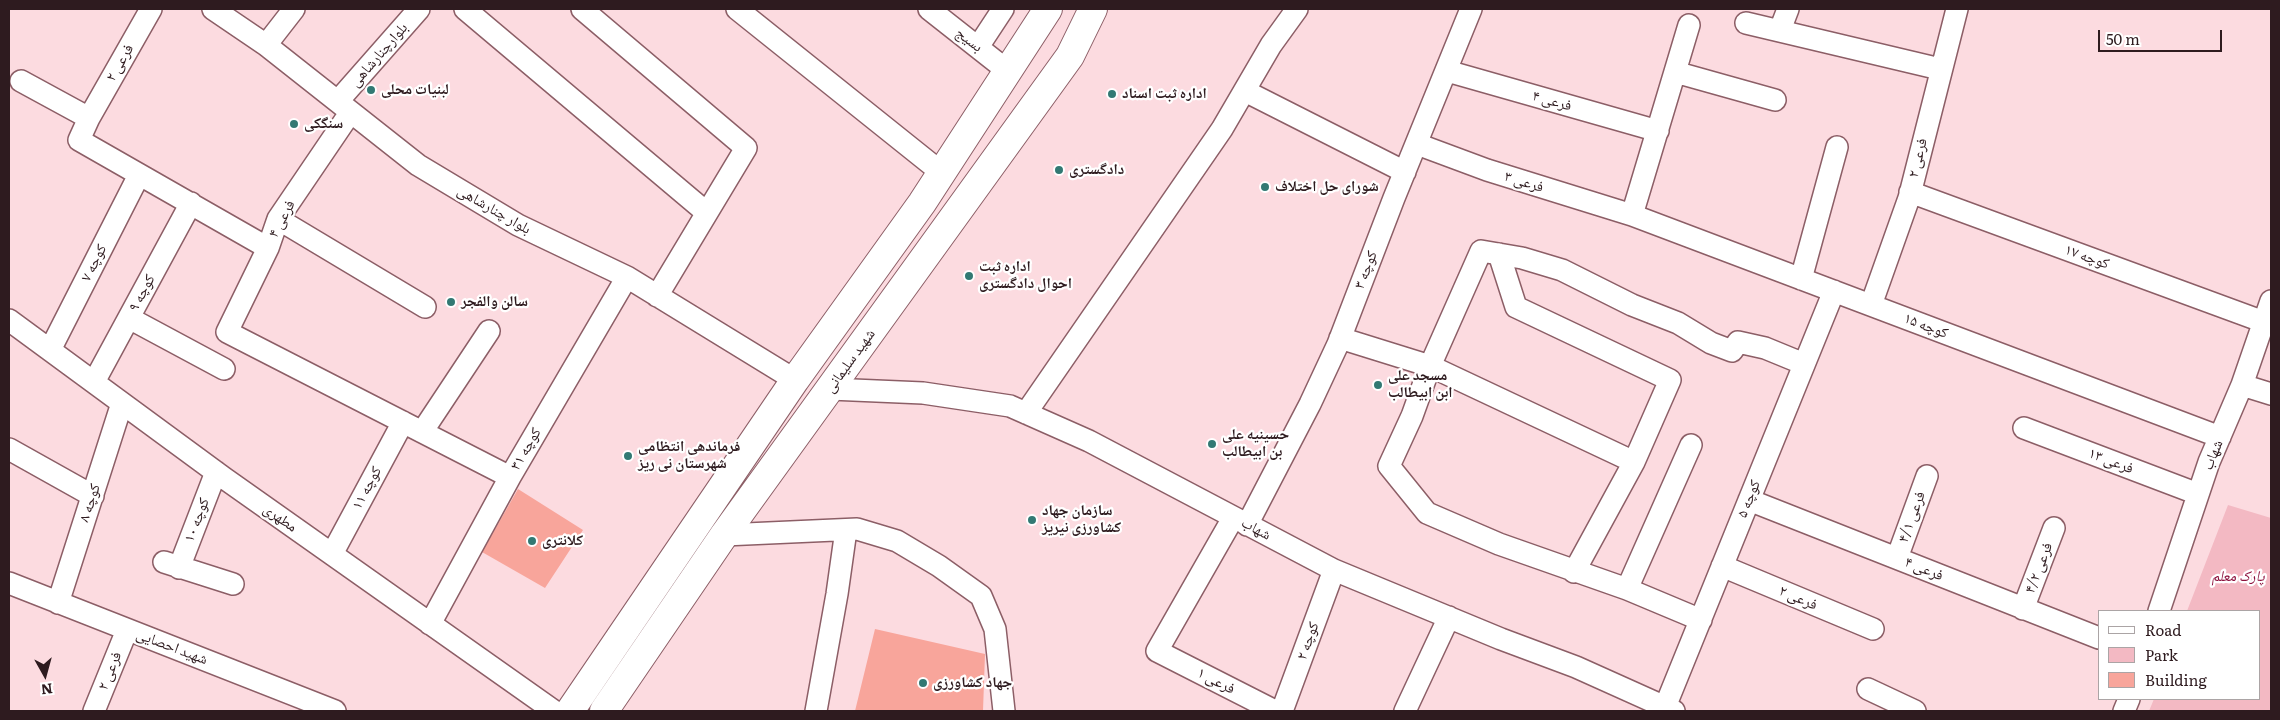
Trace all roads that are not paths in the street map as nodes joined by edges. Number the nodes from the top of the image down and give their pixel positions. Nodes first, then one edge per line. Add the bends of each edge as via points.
1 (151, 9) edge
2 (212, 9) edge
3 (294, 9) edge
4 (419, 9) edge
5 (465, 9) edge
6 (582, 9) edge
7 (737, 9) edge
8 (929, 9) edge
9 (1004, 9) edge
10 (1048, 9) edge
11 (1093, 9) edge
12 (1297, 9) edge
13 (1471, 9) edge
14 (1788, 9) edge
15 (1957, 9) edge
16 (1746, 23) dead end
17 (1689, 26) dead end
18 (1780, 30) junction
19 (266, 45) junction
20 (978, 47) junction
21 (1940, 69) junction
22 (1009, 72) junction
23 (1447, 72) junction
24 (1675, 72) junction
25 (22, 81) dead end
26 (1245, 91) junction
27 (1040, 96) junction
28 (1774, 100) dead end
29 (344, 107) junction
30 (89, 118) junction
31 (1658, 131) junction
32 (1417, 144) junction
33 (1837, 147) dead end
34 (1405, 172) junction
35 (942, 174) junction
36 (139, 175) junction
37 (1910, 192) junction
38 (191, 203) junction
39 (707, 213) junction
40 (1632, 215) junction
41 (278, 219) junction
42 (268, 248) junction
43 (1500, 254) junction
44 (627, 277) junction
45 (1801, 279) junction
46 (1834, 291) junction
47 (658, 296) junction
48 (2271, 301) edge
49 (1871, 305) junction
50 (426, 307) dead end
51 (128, 318) junction
52 (9, 320) edge
53 (2264, 322) junction
54 (489, 331) dead end
55 (1340, 338) junction
56 (50, 350) junction
57 (1804, 364) junction
58 (1430, 366) junction
59 (224, 369) dead end
60 (795, 380) junction
61 (94, 382) junction
62 (2242, 385) junction
63 (830, 389) junction
64 (2271, 394) edge
65 (122, 403) junction
66 (1026, 413) junction
67 (412, 427) junction
68 (2024, 428) dead end
69 (2220, 437) junction
70 (1690, 445) dead end
71 (9, 449) edge
72 (1634, 462) junction
73 (216, 472) junction
74 (1927, 476) dead end
75 (510, 477) junction
76 (2198, 494) junction
77 (93, 496) junction
78 (1749, 500) junction
79 (700, 519) junction
80 (1240, 521) junction
81 (2054, 528) dead end
82 (846, 530) junction
83 (724, 535) junction
84 (332, 554) junction
85 (1897, 558) junction
86 (1722, 566) junction
87 (1334, 570) junction
88 (1574, 572) junction
89 (9, 583) edge
90 (233, 584) dead end
91 (1627, 589) junction
92 (58, 603) junction
93 (2023, 609) junction
94 (2159, 610) edge
95 (1449, 617) junction
96 (1701, 620) junction
97 (430, 624) junction
98 (127, 630) junction
99 (1874, 630) dead end
100 (2098, 638) edge
101 (1157, 651) joint
102 (1868, 689) dead end
103 (1669, 709) edge
104 (1910, 710) edge
105 (94, 711) edge
106 (335, 711) edge
107 (554, 711) edge
108 (570, 711) edge
109 (604, 711) edge
110 (816, 711) edge
111 (1004, 711) edge
112 (1275, 711) edge
113 (1282, 711) edge
114 (1405, 711) edge

1 - 30 street, فرعی ۲
2 - 19 street, بلوار چنارشاهی
3 - 19 street
4 - 29 street, بلوارچنارشاهی
5 - 39 street
6 - 39 street via 746,148
7 - 35 street
8 - 20 street, بسیج
9 - 20 street
10 - 22 main road
11 - 27 main road, شهید سلیمانی via 1070,56
12 - 26 street via 1271,44
13 - 23 street, کوچه ۳
14 - 18 street
15 - 21 street, فرعی ۲
16 - 18 street
17 - 24 street
18 - 21 street
19 - 29 street, بلوار چنارشاهی
20 - 22 street, بسیج
21 - 37 street, فرعی ۲
22 - 27 main road
22 - 35 main road
23 - 31 street, فرعی ۴
23 - 32 street, کوچه ۳
24 - 28 street
24 - 31 street
25 - 30 street
26 - 34 street
26 - 66 street
27 - 63 main road, شهید سلیمانی
29 - 41 street, فرعی ۴
29 - 44 street, بلوار چنارشاهی via 418,165 518,225
30 - 36 street, فرعی ۲ via 79,140
31 - 40 street
32 - 34 street, کوچه ۳
32 - 40 street, فرعی ۳ via 1487,170
33 - 45 street
34 - 55 street, کوچه ۳
35 - 60 main road
36 - 38 street
36 - 56 street, کوچه ۷
37 - 49 street, فرعی ۲
37 - 53 street, کوچه ۱۷
38 - 42 street
38 - 51 street, کوچه ۹
39 - 47 street
40 - 45 street, کوچه ۱۵
41 - 42 street, فرعی ۴
41 - 50 street
42 - 67 street, فرعی ۴ via 227,332
43 - 57 street via 1562,270 1732,351 1738,342 1765,348
43 - 58 street via 1481,251
43 - 72 street via 1516,307 1670,380
44 - 47 street, بلوار چنارشاهی
44 - 75 street, کوچه ۳۱
45 - 46 street, کوچه ۱۵
46 - 49 street, کوچه ۱۵
46 - 57 street, کوچه ۵
47 - 60 street, بلوار چنارشاهی
48 - 53 street, شهاب
49 - 69 street, کوچه ۱۵
51 - 59 street
51 - 61 street, کوچه ۹
52 - 56 street, مطهری
53 - 62 street, شهاب
54 - 67 street, کوچه ۱۱
55 - 58 street
55 - 80 street, کوچه ۳ via 1310,404
56 - 61 street, مطهری
57 - 78 street, کوچه ۵
58 - 72 street
58 - 88 street via 1389,466 1427,514
60 - 79 main road
61 - 65 street, مطهری
62 - 64 street
62 - 69 street, شهاب
63 - 66 street, شهاب via 923,393 1010,406
63 - 83 main road, شهید سلیمانی
65 - 73 street, مطهری
65 - 77 street, کوچه ۸
66 - 80 street, شهاب via 1089,441
67 - 75 street
67 - 84 street, کوچه ۱۱
68 - 76 street, فرعی ۱۳
69 - 76 street, شهاب
70 - 91 street
71 - 77 street
72 - 88 street
73 - 84 street, مطهری
73 - 90 street, کوچه ۱۰ via 171,565
74 - 85 street, فرعی ۴/۱
75 - 97 street, کوچه ۳۱
76 - 94 street, شهاب
77 - 92 street, کوچه ۸
78 - 85 street, فرعی ۴
78 - 86 street, کوچه ۵
79 - 83 main road
79 - 108 main road
80 - 87 street, شهاب
80 - 101 street, کوچه ۳
81 - 93 street, فرعی ۴/۲
82 - 83 street
82 - 110 street
82 - 111 street via 857,529 897,540 981,596 995,630
83 - 109 main road, شهید سلیمانی
84 - 97 street, مطهری
85 - 93 street, فرعی ۴
86 - 96 street, کوچه ۵
86 - 99 street, فرعی ۲
87 - 95 street, شهاب
87 - 113 street, کوچه ۲
88 - 91 street
89 - 92 street, شهید احصایی
91 - 96 street
92 - 98 street, شهید احصایی
93 - 100 street, فرعی ۴
95 - 103 street, شهاب via 1576,667
95 - 114 street
96 - 103 street, کوچه ۵
97 - 107 street, مطهری
98 - 105 street, فرعی ۲
98 - 106 street, شهید احصایی
101 - 112 street, فرعی ۱
102 - 104 street

